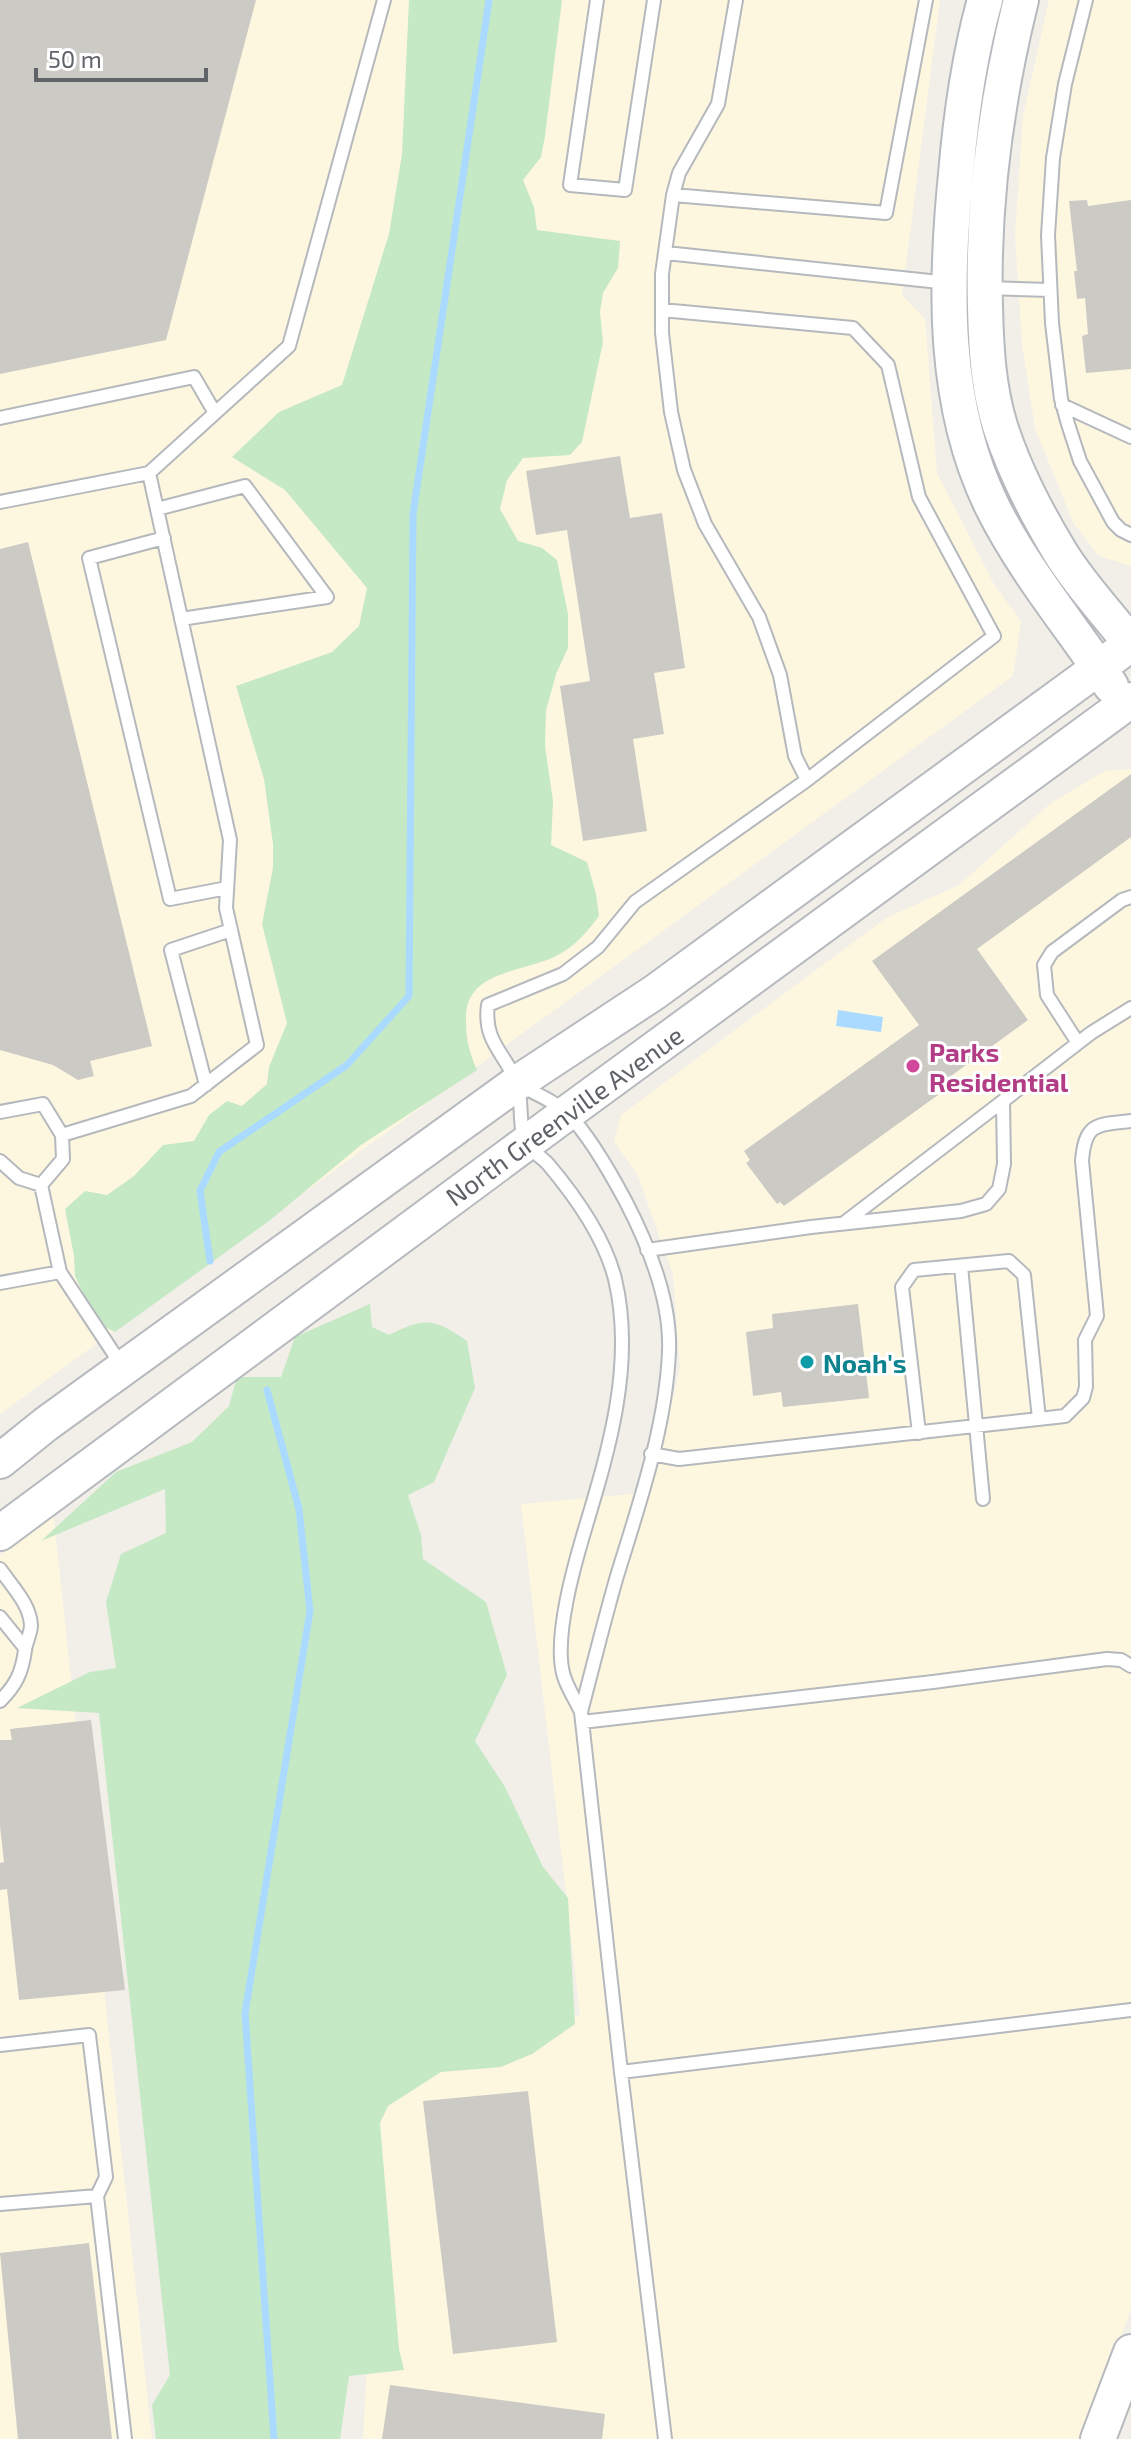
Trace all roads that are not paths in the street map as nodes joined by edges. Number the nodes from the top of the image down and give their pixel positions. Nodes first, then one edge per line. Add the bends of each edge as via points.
1 (384, 0) edge
2 (597, 0) edge
3 (654, 0) edge
4 (736, 0) edge
5 (926, 0) edge
6 (985, 0) edge
7 (1021, 0) edge
8 (1086, 0) edge
9 (673, 195) junction
10 (666, 253) junction
11 (966, 285) junction
12 (1050, 290) junction
13 (662, 310) junction
14 (1062, 405) junction
15 (215, 413) junction
16 (0, 418) edge
17 (1131, 437) edge
18 (149, 473) junction
19 (0, 502) edge
20 (157, 509) junction
21 (1131, 535) edge
22 (164, 538) junction
23 (181, 619) junction
24 (1131, 644) edge
25 (1099, 668) junction
26 (1129, 707) edge
27 (807, 780) junction
28 (227, 888) junction
29 (1131, 897) edge
30 (231, 930) junction
31 (1131, 1008) edge
32 (1078, 1043) junction
33 (517, 1083) junction
34 (206, 1085) junction
35 (1003, 1101) junction
36 (0, 1112) edge
37 (567, 1113) junction
38 (1131, 1121) edge
39 (62, 1135) junction
40 (526, 1143) junction
41 (0, 1161) edge
42 (41, 1185) junction
43 (843, 1224) junction
44 (647, 1250) junction
45 (961, 1266) junction
46 (60, 1272) junction
47 (0, 1283) edge
48 (124, 1369) junction
49 (1039, 1419) junction
50 (978, 1425) junction
51 (919, 1433) junction
52 (651, 1454) junction
53 (0, 1461) edge
54 (983, 1499) dead end
55 (0, 1533) edge
56 (0, 1569) edge
57 (0, 1617) edge
58 (25, 1648) junction
59 (1131, 1666) edge
60 (0, 1701) edge
61 (582, 1717) junction
62 (1131, 2010) edge
63 (0, 2045) edge
64 (621, 2072) junction
65 (97, 2196) junction
66 (0, 2204) edge
67 (1131, 2352) edge
68 (125, 2439) edge
69 (665, 2439) edge
70 (1098, 2439) edge

1 - 15 lane via 289,346
2 - 3 lane via 570,185 625,190
4 - 9 lane via 718,104 679,173
5 - 9 lane via 886,213
6 - 11 main road via 963,98 950,235
7 - 11 main road via 1002,77 988,183
8 - 12 lane via 1053,158
9 - 10 lane
10 - 11 lane
10 - 13 lane
11 - 12 lane
11 - 24 main road via 1001,427 1018,471 1062,555
11 - 25 main road via 959,406 977,469 1018,554
12 - 14 lane
13 - 27 lane via 671,412 684,470 705,524 759,617 780,675 795,756
13 - 27 lane via 853,328 888,365 919,497 994,636
14 - 17 lane
14 - 21 lane via 1080,461 1106,510
15 - 16 lane via 194,377
15 - 18 lane
18 - 19 lane
18 - 20 lane
20 - 22 lane
20 - 23 lane via 245,486 327,597
22 - 23 lane
22 - 28 lane via 89,558 170,899
23 - 28 lane via 230,840
24 - 25 main road, North Greenville Avenue
25 - 26 main road
25 - 33 main road, North Greenville Avenue via 655,992
26 - 37 main road, North Greenville Avenue
27 - 33 lane via 635,902 598,947 563,974 488,1005 490,1040
28 - 30 lane
29 - 32 lane via 1052,952 1044,965 1047,995
30 - 34 lane via 257,1045
30 - 34 lane via 171,950
31 - 32 lane
32 - 35 lane
33 - 37 lane
33 - 40 lane
33 - 48 main road, North Greenville Avenue
34 - 39 lane via 191,1096
35 - 43 lane
35 - 43 lane via 1004,1164 999,1189 986,1204
36 - 39 lane via 43,1104
37 - 40 main road, North Greenville Avenue
37 - 44 lane via 609,1170
38 - 49 lane via 1098,1125 1084,1142 1097,1316 1085,1340 1086,1387 1083,1398 1065,1416
39 - 42 lane via 63,1159
40 - 55 main road, North Greenville Avenue
40 - 61 lane via 578,1205 614,1275 621,1309 623,1366 565,1614 563,1674
41 - 42 lane via 19,1178
42 - 46 lane
43 - 44 lane
44 - 52 lane via 665,1310 669,1349
45 - 49 lane via 1009,1261 1024,1275
45 - 50 lane
45 - 51 lane via 914,1270 902,1287
46 - 47 lane
46 - 48 lane
48 - 53 main road, North Greenville Avenue
49 - 50 lane
50 - 51 lane
50 - 54 lane
51 - 52 lane via 679,1459
52 - 61 lane
56 - 58 lane via 23,1601 31,1626
57 - 58 lane
58 - 60 lane via 16,1685
59 - 61 lane via 1107,1659
61 - 64 lane
62 - 64 lane
63 - 65 lane via 89,2035 106,2177
64 - 69 lane
65 - 66 lane
65 - 68 lane
67 - 70 main road

